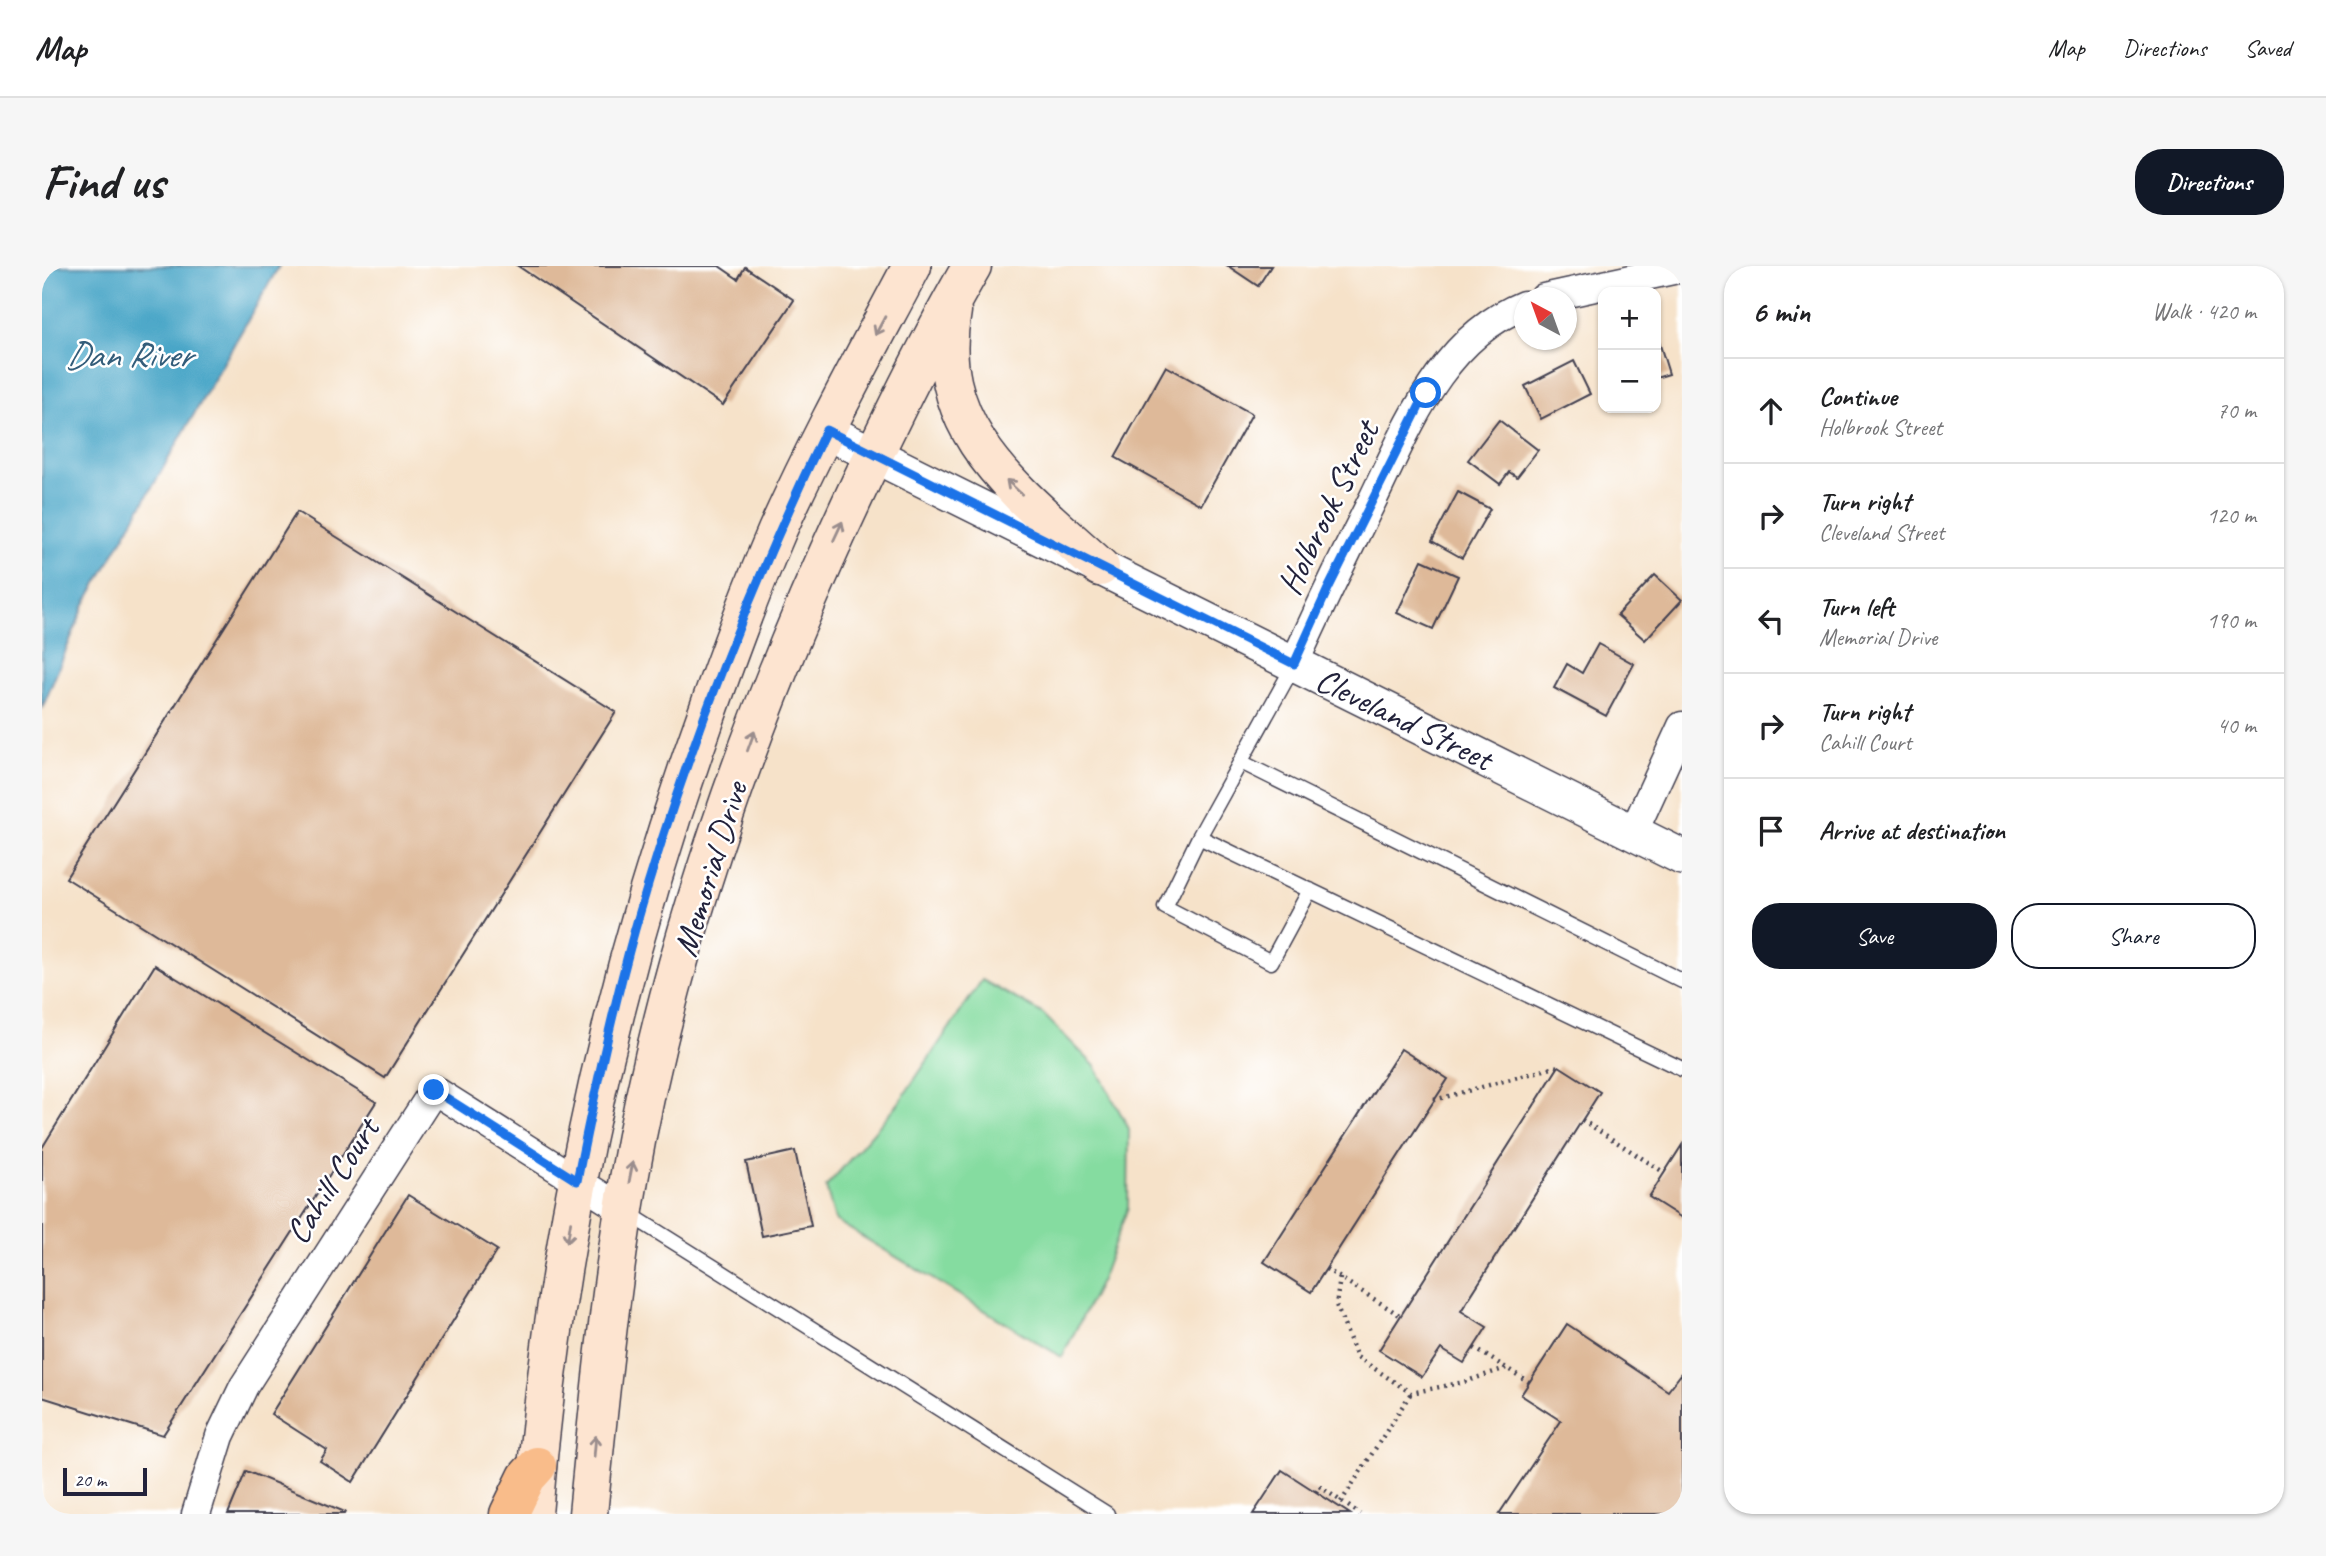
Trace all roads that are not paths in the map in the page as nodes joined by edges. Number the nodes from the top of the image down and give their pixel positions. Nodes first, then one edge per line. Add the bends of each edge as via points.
1 (906, 268) edge
2 (1682, 268) edge
3 (964, 280) edge
4 (1577, 291) edge
5 (1514, 311) edge
6 (826, 430) junction
7 (874, 455) junction
8 (1100, 567) junction
9 (1294, 664) junction
10 (1682, 726) edge
11 (1241, 762) junction
12 (1633, 833) junction
13 (1199, 836) junction
14 (1682, 857) edge
15 (1310, 890) junction
16 (1682, 981) edge
17 (1682, 1069) edge
18 (577, 1181) junction
19 (625, 1211) junction
20 (537, 1466) junction
21 (196, 1514) edge
22 (509, 1514) edge
23 (533, 1514) edge
24 (588, 1514) edge
25 (1107, 1514) edge

1 -> 6 main road, Memorial Drive
2 - 4 street
3 - 7 main road, Memorial Drive
8 -> 3 main road via 993,468 955,397 949,328
5 - 9 street, Holbrook Street via 1480,330 1426,393
6 - 7 street, Cleveland Street
6 - 18 main road, Memorial Drive via 736,633 670,818 604,1050
7 - 8 street, Cleveland Street
19 -> 7 main road, Memorial Drive via 663,1025 731,796 784,653
8 - 9 street, Cleveland Street
9 - 11 lane
9 - 12 street, Cleveland Street
10 - 12 street
11 - 13 lane
11 - 16 lane
12 - 14 street, Cleveland Street
13 - 15 lane
13 - 15 lane via 1165,907 1271,961
15 - 17 lane
18 - 19 street, Cahill Court
18 -> 20 main road, Memorial Drive
18 - 21 street, Cahill Court via 434,1090 244,1386 220,1437
24 -> 19 main road, Memorial Drive
19 - 25 lane
20 - 22 main road
20 - 23 main road, Memorial Drive

